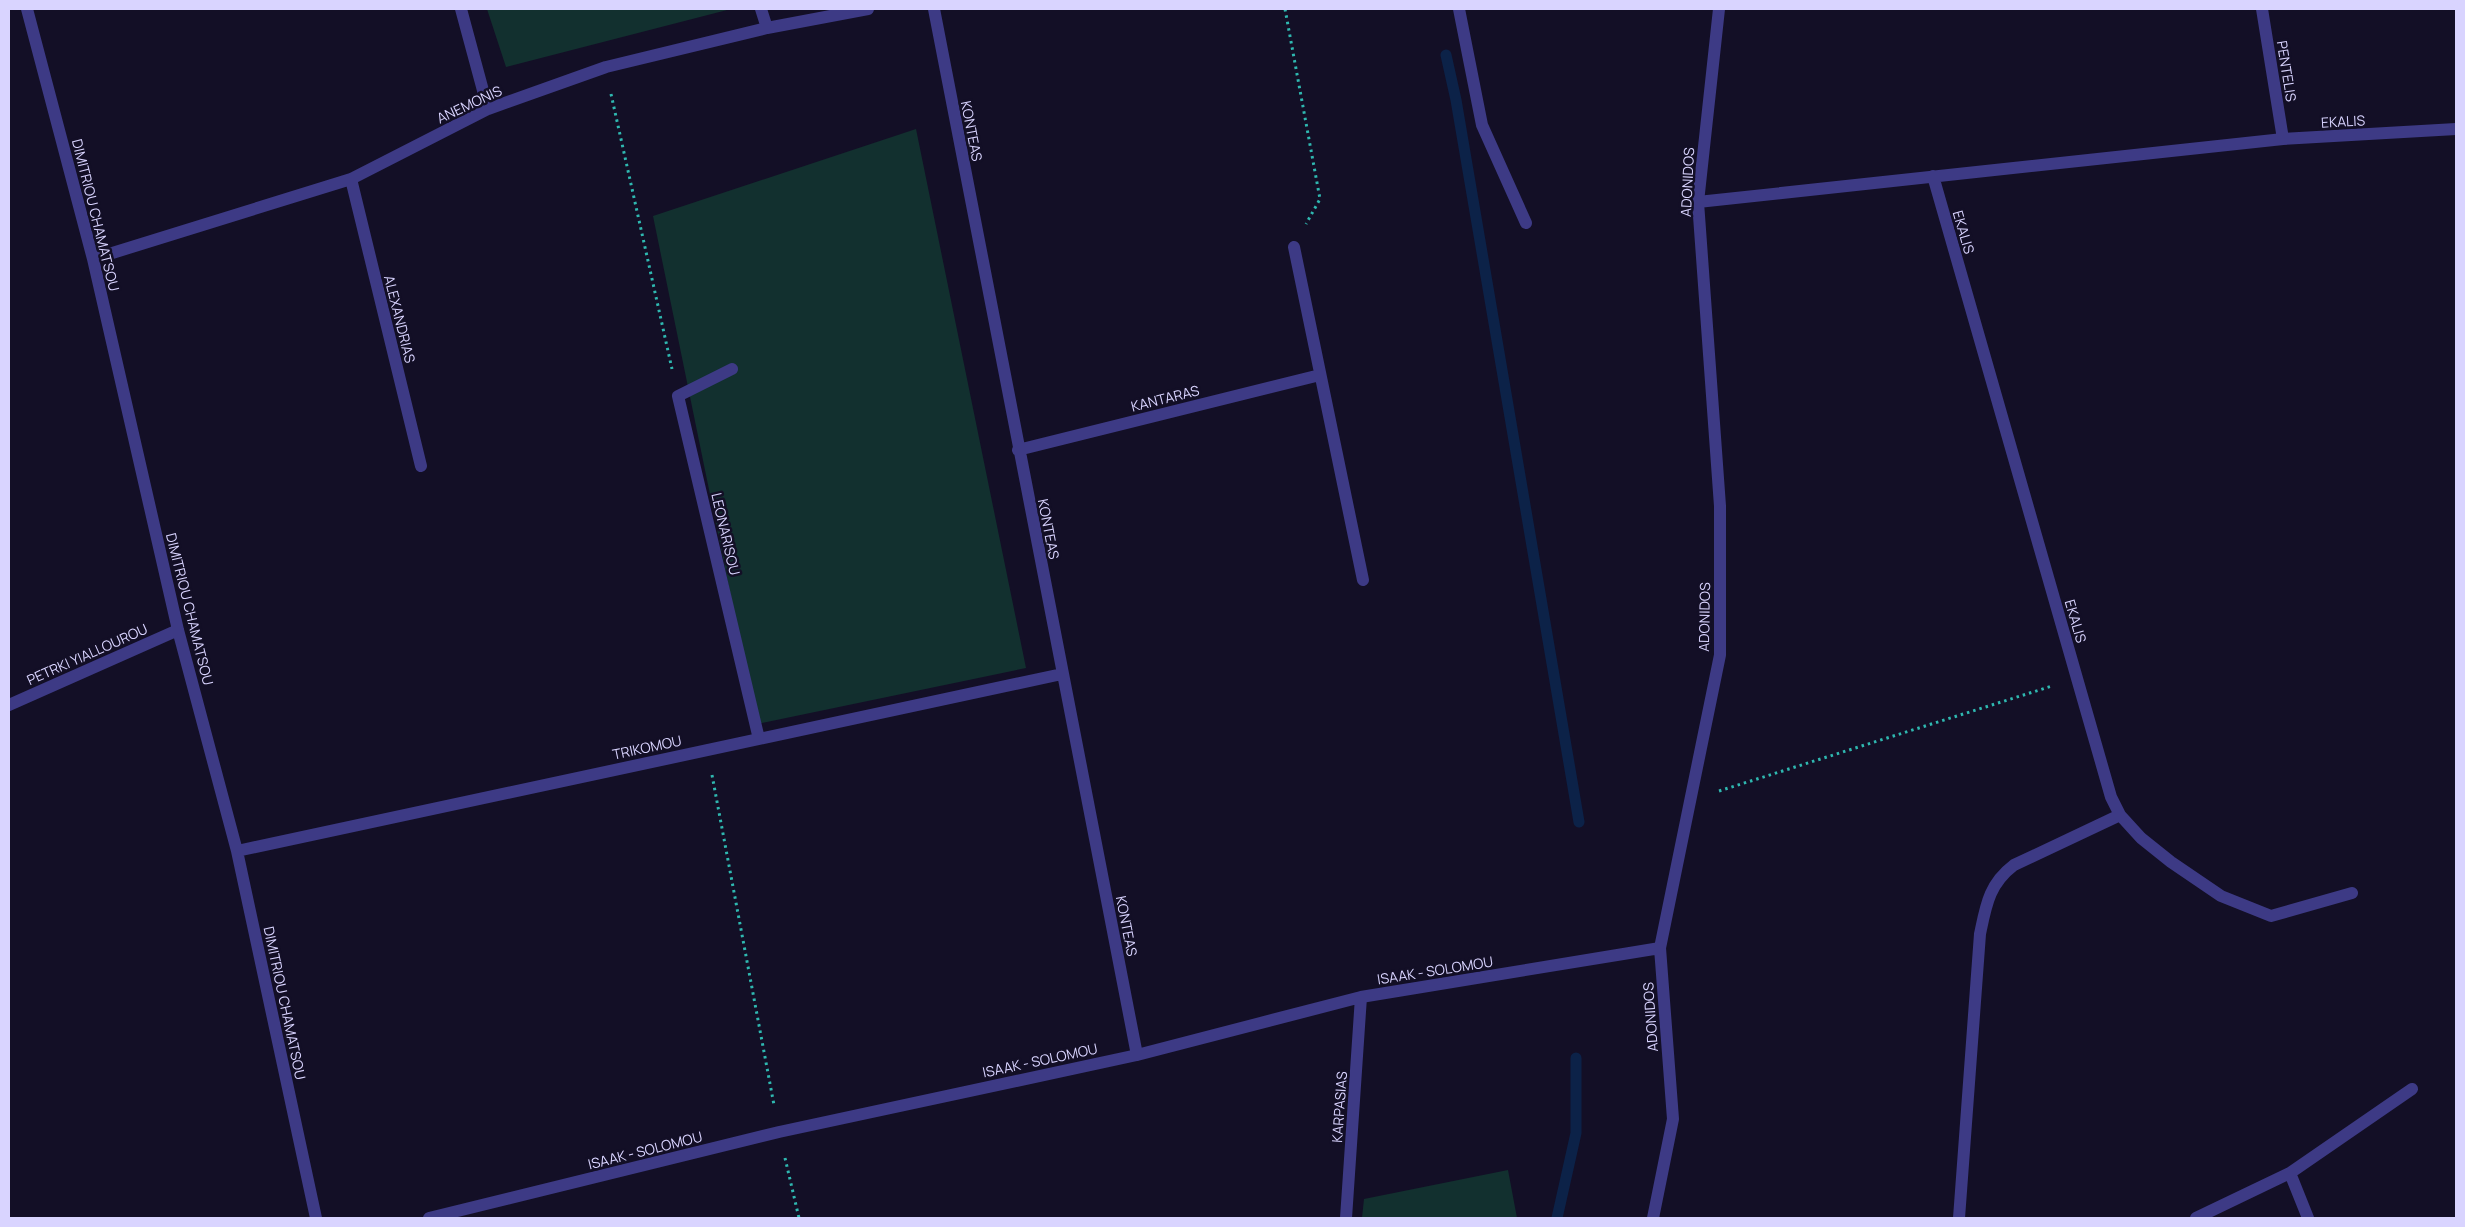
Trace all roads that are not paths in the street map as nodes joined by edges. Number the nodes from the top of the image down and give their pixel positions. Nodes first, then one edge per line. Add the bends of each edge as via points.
1 (26, 9) edge
2 (461, 9) edge
3 (761, 9) edge
4 (868, 9) edge
5 (934, 9) edge
6 (1459, 9) edge
7 (1719, 9) edge
8 (2262, 9) edge
9 (767, 28) junction
10 (488, 109) junction
11 (2456, 129) edge
12 (2283, 139) junction
13 (1933, 176) junction
14 (351, 179) junction
15 (1698, 202) junction
16 (1526, 223) dead end
17 (1294, 247) road end
18 (94, 259) junction
19 (732, 369) dead end
20 (1320, 375) junction
21 (1018, 450) junction
22 (420, 466) dead end
23 (1363, 580) dead end
24 (178, 630) junction
25 (1062, 674) junction
26 (9, 705) edge
27 (759, 739) junction
28 (2120, 815) junction
29 (237, 851) junction
30 (2352, 893) dead end
31 (1660, 948) junction
32 (1361, 997) junction
33 (1137, 1055) junction
34 (2412, 1089) dead end
35 (2290, 1173) junction
36 (316, 1218) edge
37 (429, 1218) edge
38 (1346, 1218) edge
39 (1653, 1218) edge
40 (1959, 1218) edge
41 (2196, 1218) edge
42 (2308, 1218) edge

1 - 18 street, DIMITRIOU CHAMATSOU
2 - 10 street
3 - 9 street
4 - 9 street, ANEMONIS
5 - 21 street, KONTEAS
6 - 16 street via 1482,125
7 - 15 street, ADONIDOS
8 - 12 street, PENTELIS
9 - 10 street, ANEMONIS via 606,67
10 - 14 street, ANEMONIS
11 - 12 street, EKALIS
12 - 13 street, EKALIS
13 - 15 street, EKALIS
13 - 28 street, EKALIS via 2111,797
14 - 18 street, ANEMONIS
14 - 22 street, ALEXANDRIAS
15 - 31 street, ADONIDOS via 1720,506 1720,655
17 - 20 street
18 - 24 street, DIMITRIOU CHAMATSOU
19 - 27 street, LEONARISOU via 678,396
20 - 21 street, KANTARAS
20 - 23 street
21 - 25 street, KONTEAS
24 - 26 street, PETRKI YIALLOUROU
24 - 29 street, DIMITRIOU CHAMATSOU
25 - 27 street, TRIKOMOU
25 - 33 street, KONTEAS
27 - 29 street, TRIKOMOU
28 - 30 street, EKALIS via 2141,838 2221,896 2271,916
28 - 40 street via 2014,865 2001,874 1992,889 1980,934
29 - 36 street, DIMITRIOU CHAMATSOU
31 - 32 street, ISAAK - SOLOMOU
31 - 39 street, ADONIDOS via 1673,1119
32 - 33 street, ISAAK - SOLOMOU
32 - 38 street, KARPASIAS
33 - 37 street, ISAAK - SOLOMOU via 780,1132
34 - 35 street
35 - 41 street
35 - 42 street

